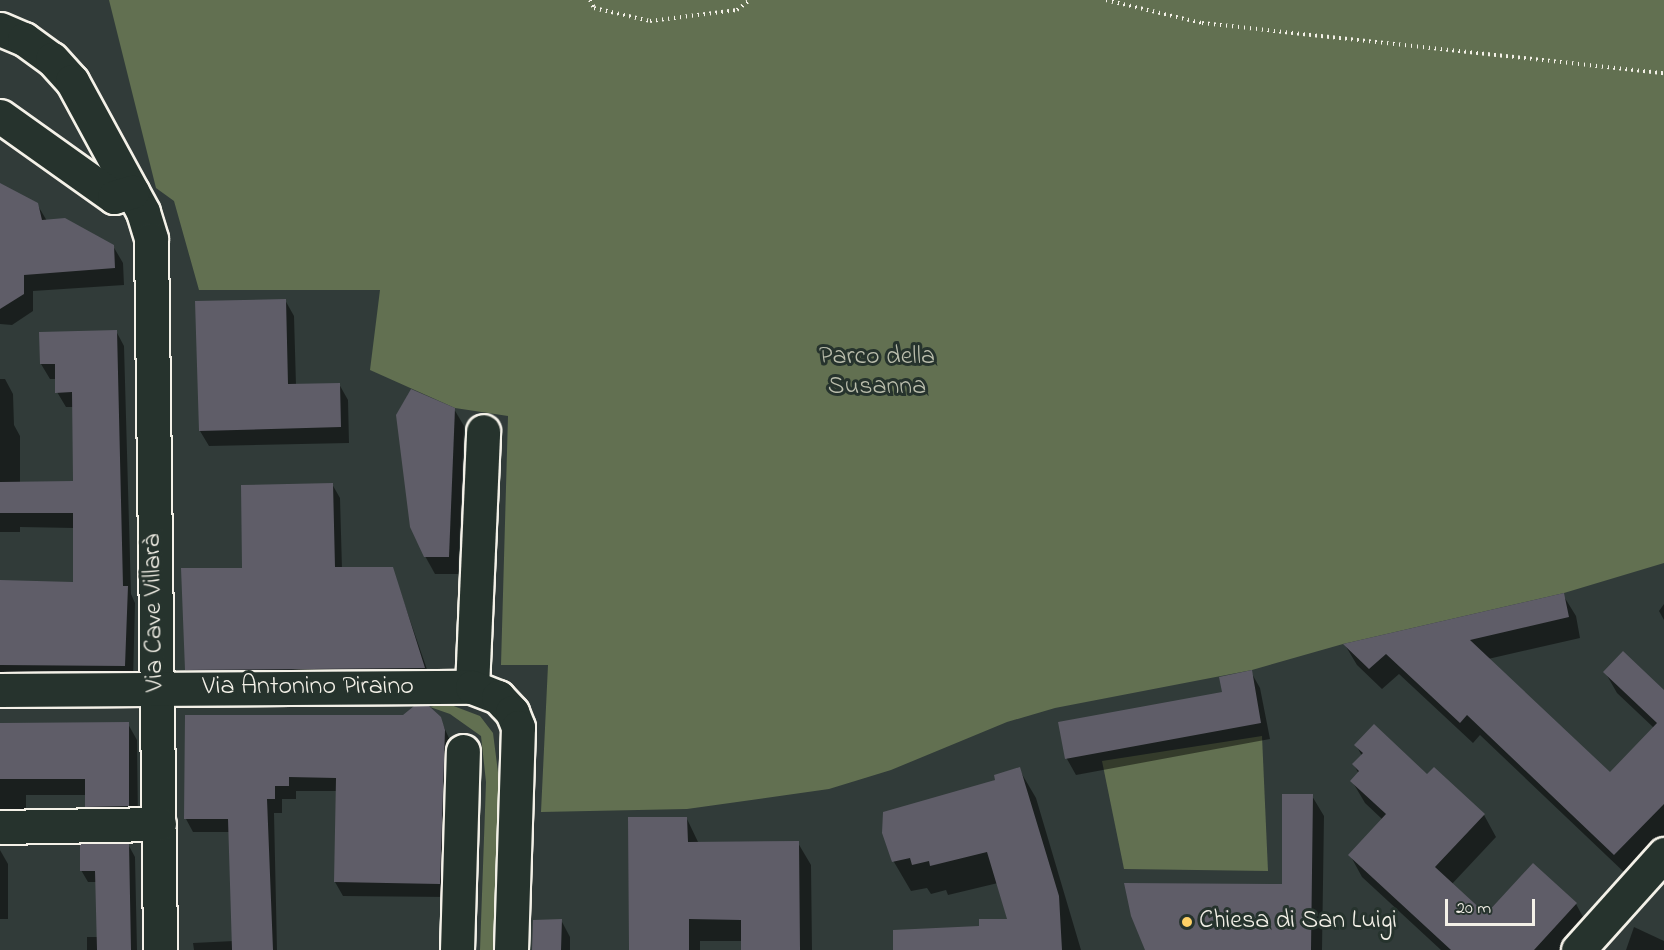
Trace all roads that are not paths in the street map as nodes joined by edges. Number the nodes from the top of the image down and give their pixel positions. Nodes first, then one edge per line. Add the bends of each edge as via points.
1 (0, 29) edge
2 (0, 116) edge
3 (132, 192) junction
4 (483, 431) dead end
5 (472, 687) junction
6 (157, 688) junction
7 (0, 690) edge
8 (463, 751) dead end
9 (159, 824) junction
10 (0, 826) edge
11 (1664, 854) edge
12 (1613, 907) junction
13 (160, 950) edge
14 (457, 950) edge
15 (511, 950) edge
16 (1578, 950) edge
17 (1602, 950) edge

1 - 3 street, Via Cave Villarà via 24,39 52,59 72,81
2 - 3 street via 114,197
3 - 6 street, Via Cave Villarà via 152,239
4 - 5 street
5 - 6 street, Via Antonino Piraino
5 - 15 street via 498,697 512,712 518,727
6 - 7 street, Via Antonino Piraino
6 - 9 street, Via Cave Villarà
8 - 14 street
9 - 10 street
9 - 13 street, Via Cave Villarà
11 - 12 street
12 - 16 street
12 - 17 street

